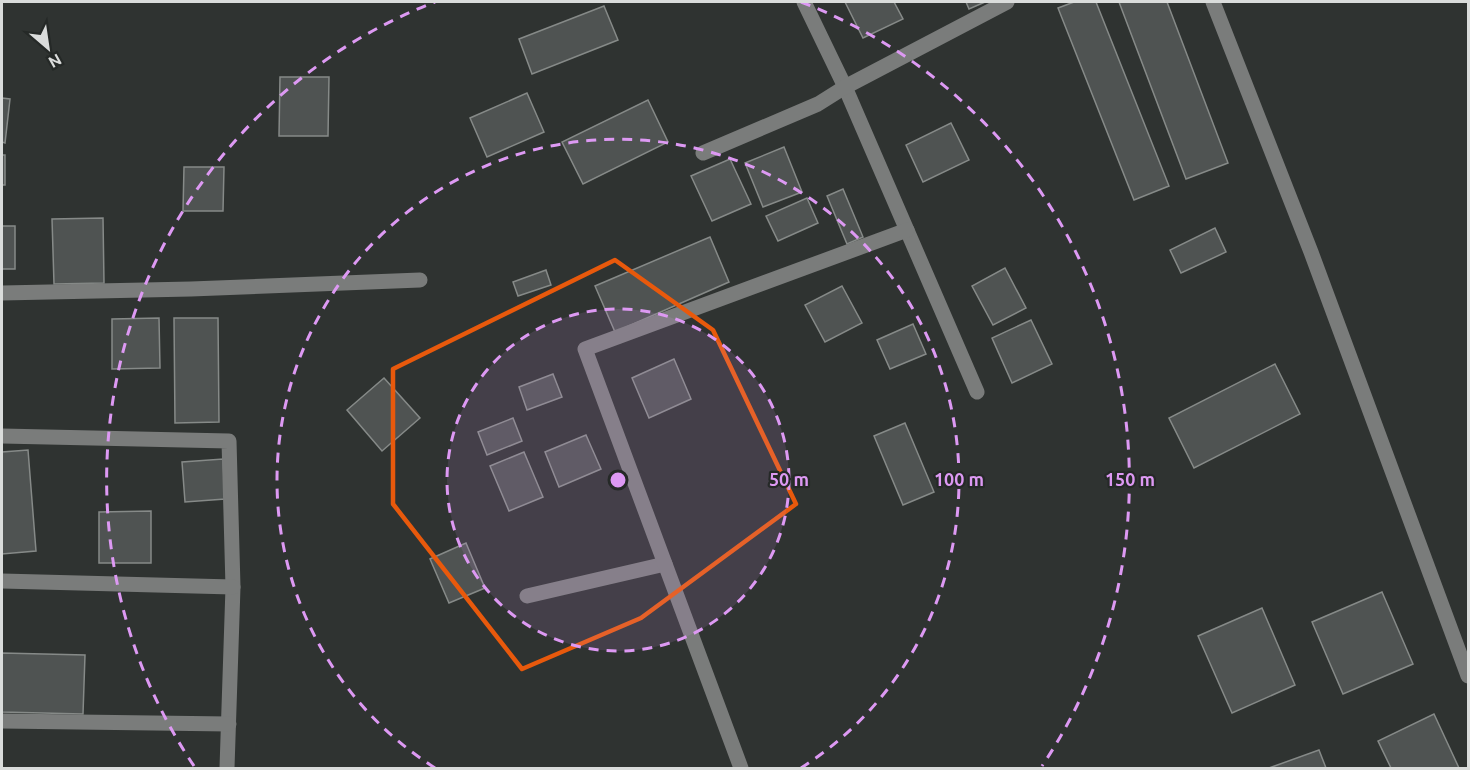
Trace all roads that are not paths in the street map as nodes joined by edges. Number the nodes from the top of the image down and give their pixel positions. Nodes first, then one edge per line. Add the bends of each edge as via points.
1 (804, 2) edge
2 (1007, 2) edge
3 (1213, 2) edge
4 (845, 87) junction
5 (703, 153) dead end
6 (907, 230) junction
7 (420, 280) dead end
8 (2, 293) edge
9 (977, 392) dead end
10 (2, 436) edge
11 (665, 564) junction
12 (2, 581) edge
13 (233, 587) junction
14 (527, 596) dead end
15 (1468, 676) edge
16 (2, 722) edge
17 (229, 724) junction
18 (227, 768) edge
19 (741, 768) edge

1 - 4 street
2 - 4 street
3 - 15 street via 1311,252
4 - 5 street via 818,104
4 - 6 street
6 - 9 street
6 - 11 street via 585,349
7 - 8 street
10 - 13 street via 229,441
11 - 14 street
11 - 19 street
12 - 13 street
13 - 17 street
16 - 17 street
17 - 18 street

